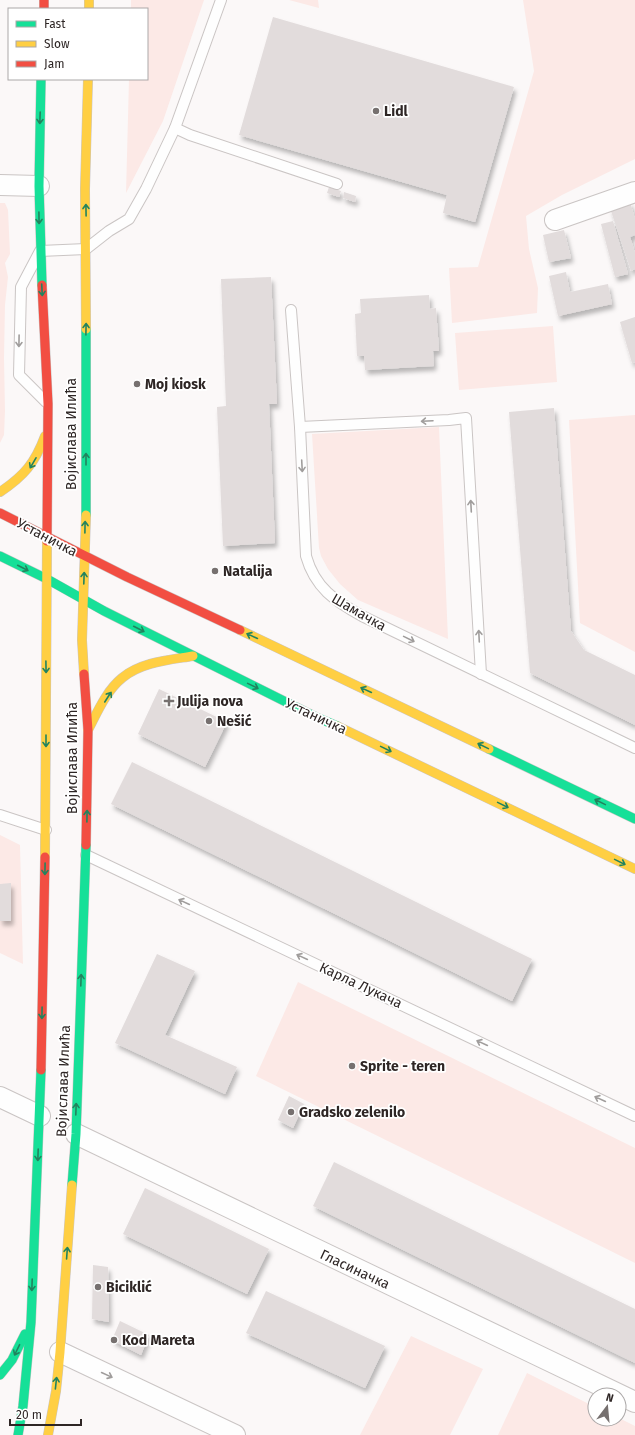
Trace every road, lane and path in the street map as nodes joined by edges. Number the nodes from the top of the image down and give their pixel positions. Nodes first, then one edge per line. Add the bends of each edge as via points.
1 (221, 0) edge
2 (42, 80) edge
3 (88, 80) edge
4 (175, 128) junction
5 (337, 184) dead end
6 (0, 185) edge
7 (39, 186) junction
8 (635, 192) edge
9 (555, 220) dead end
10 (86, 249) junction
11 (40, 251) junction
12 (291, 310) dead end
13 (48, 404) junction
14 (300, 427) junction
15 (48, 428) junction
16 (0, 492) edge
17 (0, 513) edge
18 (47, 537) junction
19 (0, 556) edge
20 (85, 557) junction
21 (47, 579) junction
22 (84, 600) junction
23 (193, 656) junction
24 (481, 674) junction
25 (88, 730) junction
26 (635, 748) edge
27 (0, 815) edge
28 (635, 819) edge
29 (46, 830) junction
30 (86, 855) junction
31 (635, 869) edge
32 (0, 1097) edge
33 (40, 1116) junction
34 (635, 1116) edge
35 (76, 1134) junction
36 (31, 1322) junction
37 (60, 1352) junction
38 (0, 1376) edge
39 (635, 1402) edge
40 (18, 1435) edge
41 (48, 1435) edge
42 (235, 1435) edge

1 - 4 lane
2 -> 7 main road, Војислава Илића
10 -> 3 main road, Војислава Илића
4 - 5 lane
4 - 10 lane via 129,219
6 - 7 street
7 -> 11 main road, Војислава Илића
8 - 9 street
10 - 11 lane
20 -> 10 main road, Војислава Илића
11 -> 13 main road, Војислава Илића
11 -> 13 lane via 21,286 19,375
12 - 14 lane, Шамачка
13 - 15 main road, Војислава Илића
14 -> 24 lane, Шамачка via 306,556 314,576 328,594 345,607
24 -> 14 lane via 466,418
15 -> 16 main road via 39,453 29,470 14,484
15 - 18 main road, Војислава Илића
17 - 18 main road, Устаничка
18 - 20 main road, Устаничка
18 - 21 main road, Војислава Илића
19 -> 21 main road, Устаничка
22 -> 20 main road, Војислава Илића
28 -> 20 main road, Устаничка
21 - 22 main road, Устаничка
21 -> 29 main road, Војислава Илића
22 -> 23 main road, Устаничка
22 - 25 main road, Војислава Илића via 82,640
25 -> 23 main road via 121,679 148,665
23 -> 31 main road, Устаничка
24 - 26 lane
30 -> 25 main road, Војислава Илића
27 - 29 lane
29 -> 33 main road, Војислава Илића
34 -> 30 lane, Карла Лукача
35 -> 30 main road, Војислава Илића
32 - 33 street
33 -> 36 main road, Војислава Илића
37 -> 35 main road, Војислава Илића
35 - 39 street, Гласиначка
36 -> 38 main road via 12,1360
36 - 40 main road, Војислава Илића
41 -> 37 main road, Војислава Илића
37 -> 42 street

